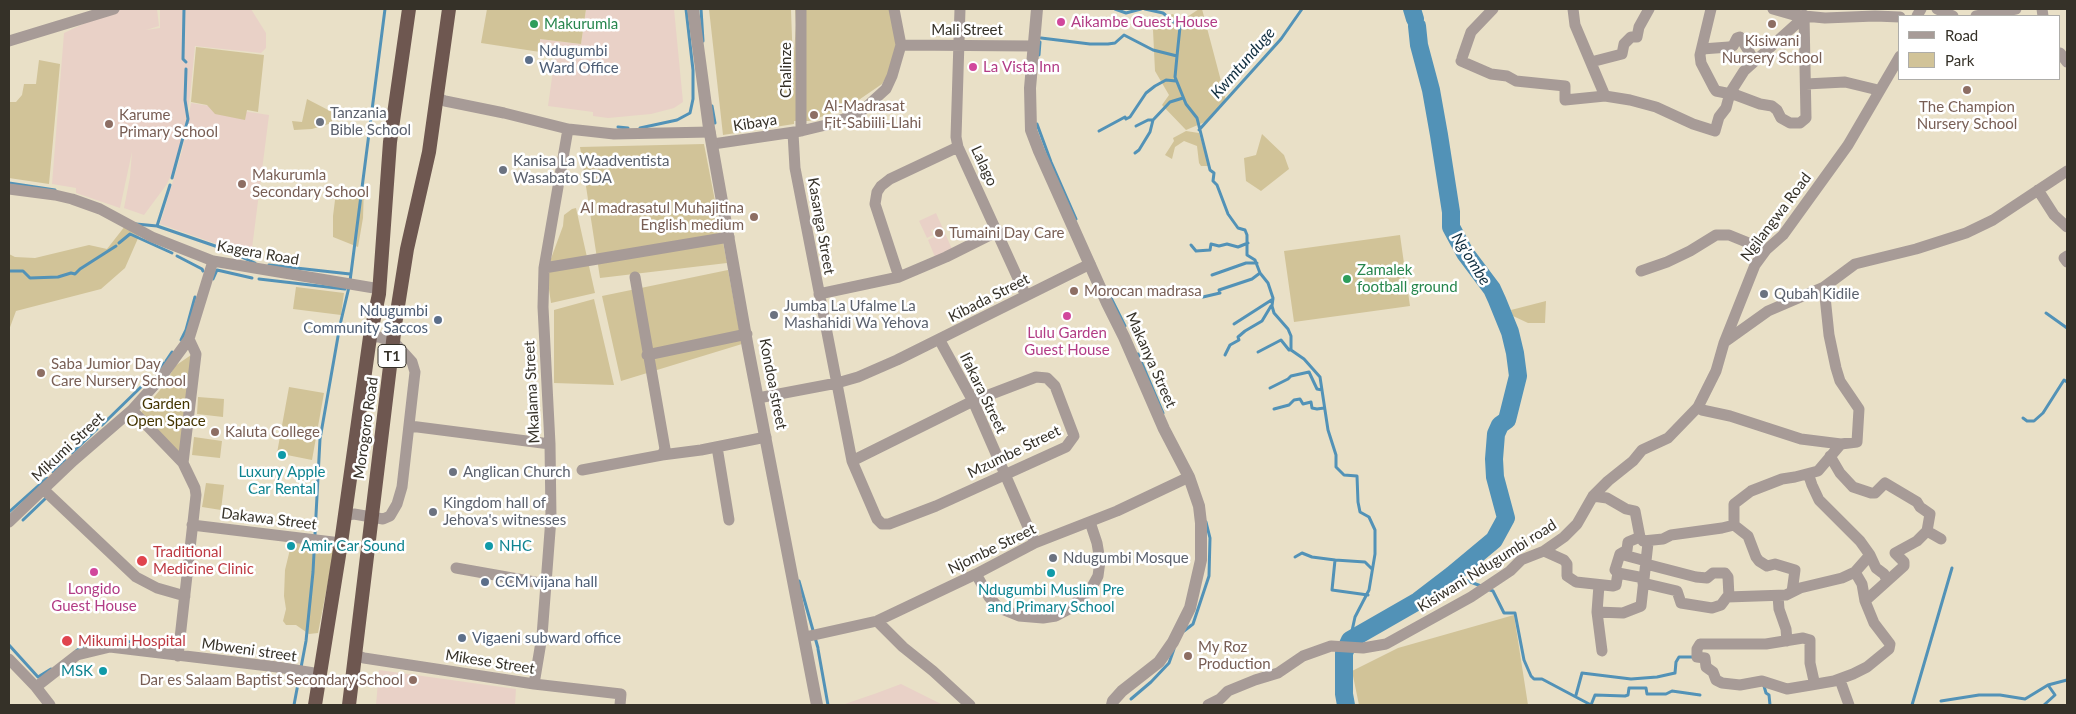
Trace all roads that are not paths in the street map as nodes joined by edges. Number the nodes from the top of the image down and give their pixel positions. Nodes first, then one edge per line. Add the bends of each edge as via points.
1 (114, 9) edge
2 (409, 9) edge
3 (449, 9) edge
4 (694, 9) edge
5 (801, 9) edge
6 (894, 9) edge
7 (960, 9) edge
8 (1037, 9) edge
9 (1493, 9) edge
10 (1573, 9) edge
11 (1649, 9) edge
12 (1711, 9) edge
13 (1774, 9) edge
14 (1937, 9) edge
15 (2016, 9) edge
16 (1840, 14) edge
17 (1951, 15) edge
18 (1982, 15) edge
19 (1804, 16) junction
20 (1898, 17) edge
21 (9, 41) edge
22 (901, 45) junction
23 (960, 46) junction
24 (1033, 46) junction
25 (1702, 49) junction
26 (1898, 59) edge
27 (1754, 60) junction
28 (1591, 62) junction
29 (1806, 84) junction
30 (1878, 90) junction
31 (1730, 93) junction
32 (1605, 96) junction
33 (436, 97) junction
34 (568, 129) junction
35 (797, 132) junction
36 (712, 138) junction
37 (958, 147) junction
38 (2067, 171) edge
39 (9, 189) edge
40 (2038, 190) junction
41 (2067, 227) edge
42 (998, 231) junction
43 (729, 237) junction
44 (1766, 250) junction
45 (2067, 256) edge
46 (214, 262) junction
47 (2067, 262) edge
48 (1090, 264) junction
49 (544, 268) junction
50 (1641, 270) dead end
51 (635, 277) dead end
52 (899, 277) junction
53 (1824, 287) junction
54 (380, 289) junction
55 (818, 294) junction
56 (1026, 296) junction
57 (746, 334) junction
58 (370, 337) junction
59 (190, 339) junction
60 (940, 340) junction
61 (394, 342) junction
62 (1724, 343) junction
63 (647, 355) junction
64 (837, 383) junction
65 (758, 398) junction
66 (973, 402) junction
67 (1698, 407) junction
68 (132, 410) junction
69 (410, 426) junction
70 (766, 437) junction
71 (550, 444) junction
72 (1841, 444) junction
73 (717, 447) junction
74 (662, 455) junction
75 (1830, 456) junction
76 (852, 461) junction
77 (183, 463) junction
78 (582, 470) dead end
79 (1811, 473) junction
80 (1005, 475) junction
81 (1189, 477) junction
82 (44, 490) junction
83 (1593, 496) junction
84 (345, 516) junction
85 (371, 516) junction
86 (729, 520) dead end
87 (9, 522) edge
88 (1090, 522) junction
89 (192, 525) junction
90 (1734, 525) junction
91 (1927, 531) junction
92 (1641, 539) junction
93 (1941, 539) dead end
94 (341, 543) junction
95 (1035, 543) junction
96 (1544, 551) junction
97 (1620, 554) junction
98 (1870, 555) junction
99 (1646, 563) junction
100 (456, 568) dead end
101 (1855, 572) junction
102 (1618, 573) junction
103 (976, 574) junction
104 (1644, 580) junction
105 (1888, 580) junction
106 (546, 584) junction
107 (1599, 585) junction
108 (1792, 592) junction
109 (185, 596) junction
110 (1778, 596) junction
111 (1729, 597) junction
112 (1865, 601) junction
113 (1596, 612) junction
114 (877, 621) junction
115 (804, 637) junction
116 (1787, 641) junction
117 (1602, 650) dead end
118 (355, 655) junction
119 (178, 656) junction
120 (9, 659) edge
121 (320, 674) junction
122 (1840, 680) junction
123 (534, 684) junction
124 (1811, 685) junction
125 (36, 687) junction
126 (620, 700) edge
127 (1110, 704) edge
128 (50, 705) edge
129 (315, 705) edge
130 (349, 705) edge
131 (817, 705) edge
132 (970, 705) edge
133 (1208, 705) edge
134 (1849, 705) edge

1 - 21 street
2 - 54 highway, Morogoro Road / T1 via 390,142
3 - 33 highway, Morogoro Road / T1
4 - 36 street, Kondoa street
5 - 35 street, Chalinze
6 - 22 street
7 - 23 street, Lalago
8 - 24 street, Makanya Street
9 - 32 street via 1471,32 1461,59 1491,74 1516,81 1565,86 1565,100
10 - 28 street via 1575,24
11 - 28 street via 1637,37 1631,37 1624,44 1622,54
12 - 25 street
13 - 19 street
14 - 17 street
15 - 18 street
16 - 19 street
16 - 20 street
19 - 27 street
19 - 29 street
22 - 23 street, Mali Street
22 - 35 street, Kibaya via 892,76 877,98 852,116
23 - 24 street, Mali Street
23 - 37 street, Lalago
24 - 48 street, Makanya Street via 1031,130
25 - 27 street via 1729,47 1740,37
25 - 31 street via 1700,59 1714,88
26 - 30 street, Ngilangwa Road
27 - 31 street
28 - 32 street
29 - 30 street via 1844,82
29 - 31 street via 1806,118 1800,123 1790,123 1781,118 1772,106
30 - 44 street, Ngilangwa Road via 1848,145 1800,213 1778,241
31 - 32 street via 1715,131 1656,107
33 - 34 street, Kibaya
33 - 61 highway, Morogoro Road / T1 via 429,152 407,249
34 - 36 street, Kibaya
34 - 49 street, Mkalama Street
35 - 36 street, Kibaya
35 - 55 street, Kasanga Street via 796,168
36 - 43 street, Kondoa street
37 - 42 street, Lalago
37 - 52 street via 890,179 876,192 875,204
38 - 40 street
39 - 46 street, Kagera Road via 72,199
40 - 41 street via 2054,215
40 - 53 street via 1993,220 1955,237 1855,264
42 - 52 street
42 - 56 street, Lalago
43 - 49 street
43 - 57 street, Kondoa street
44 - 50 street via 1729,235 1716,235 1667,262
44 - 62 street, Ngilangwa Road via 1755,265
45 - 47 street via 2064,258
46 - 54 street, Kagera Road
46 - 59 street, Mikumi Street
48 - 56 street, Kibada Street
48 - 81 street, Makanya Street
49 - 71 street, Mkalama Street
51 - 63 street
52 - 55 street
53 - 62 street via 1768,311
53 - 72 street via 1836,368 1840,381 1858,405 1860,415 1856,442
54 - 58 highway, Morogoro Road / T1
55 - 64 street, Kasanga Street
56 - 60 street, Kibada Street
57 - 63 street
57 - 65 street, Kondoa street
58 - 61 street
58 - 84 highway, Morogoro Road / T1
59 - 68 street, Mikumi Street
59 - 77 street via 196,354
60 - 64 street, Kibada Street via 878,369
60 - 66 street, Ifakara Street
61 - 69 street via 412,362 415,372
61 - 85 highway, Morogoro Road / T1
62 - 67 street, Ngilangwa Road via 1718,365
63 - 74 street via 664,440
64 - 65 street, Kibada Street
64 - 76 street, Mzumbe Street
65 - 70 street, Kondoa street
66 - 76 street, Mzumbe Street
66 - 80 street, Ifakara Street
66 - 80 street, Mzumbe Street via 1036,377 1047,378 1054,386 1074,436 1071,443
67 - 72 street via 1801,438
67 - 83 street, Kisiwani Ndugumbi road via 1668,438 1642,450
68 - 77 street
68 - 82 street, Mikumi Street
69 - 71 street
69 - 85 street via 397,504 390,516 383,519
70 - 73 street
70 - 115 street, Kondoa street
71 - 106 street, Mkalama Street via 551,536
72 - 75 street
73 - 74 street
73 - 86 street
74 - 78 street
75 - 79 street via 1818,471
75 - 91 street via 1853,487 1871,494 1886,483 1917,502 1930,514
76 - 80 street, Mzumbe Street via 882,524 936,506
77 - 89 street via 195,488
79 - 90 street via 1782,479 1751,491 1734,504
79 - 98 street via 1809,476 1819,500
80 - 95 street, Ifakara Street
81 - 88 street, Njombe Street
81 - 127 street, Makanya Street via 1199,506 1202,537 1202,560 1194,596 1159,662 1122,690
82 - 87 street, Mikumi Street
82 - 109 street via 136,577 157,588
83 - 92 street via 1607,498 1626,510 1636,512
83 - 96 street, Kisiwani Ndugumbi road via 1577,524
84 - 85 street
84 - 94 highway, Morogoro Road / T1
85 - 118 highway, Morogoro Road / T1
88 - 95 street, Njombe Street
88 - 103 street via 1100,561 1098,576 1092,587 1071,608 1056,616 1019,616 999,608
89 - 94 street, Dakawa Street
89 - 109 street
90 - 92 street via 1663,539
90 - 108 street via 1748,536 1756,557 1767,566 1775,564 1795,570
91 - 93 street
91 - 105 street via 1895,553 1905,564
92 - 97 street via 1628,542 1627,550
92 - 99 street via 1648,543
94 - 121 highway, Morogoro Road / T1
95 - 103 street, Njombe Street
96 - 107 street via 1566,562 1570,580
96 - 133 street, Kisiwani Ndugumbi road via 1520,560 1510,571 1471,597 1386,644 1363,648 1331,646 1302,656 1278,673 1228,691
97 - 99 street
97 - 102 street via 1615,570
98 - 101 street
98 - 105 street via 1876,568
99 - 104 street
99 - 111 street via 1696,577 1725,574 1729,582
100 - 106 street
101 - 108 street
101 - 112 street via 1862,584
102 - 104 street
102 - 107 street via 1616,586
103 - 114 street, Njombe Street
104 - 111 street via 1677,590 1681,603 1701,607 1717,607
104 - 113 street via 1639,607 1623,613
105 - 112 street
106 - 123 street, Mkalama Street
107 - 113 street
108 - 110 street
109 - 119 street
110 - 111 street
110 - 116 street
112 - 122 street via 1890,649 1867,667
113 - 117 street
114 - 115 street, Njombe Street
114 - 132 street
115 - 131 street, Kondoa street
116 - 124 street via 1810,640 1814,681
116 - 124 street via 1700,644 1697,657 1705,658 1706,667 1716,675 1716,680 1722,682 1740,684 1762,680 1788,689
118 - 123 street, Mikese Street
118 - 130 highway, Morogoro Road / T1
119 - 121 street, Mbweni street
119 - 125 street, Mbweni street via 110,647 77,655
120 - 125 street
121 - 129 highway, Morogoro Road / T1
122 - 124 street
122 - 134 street
123 - 126 street, Mikese Street
125 - 128 street

